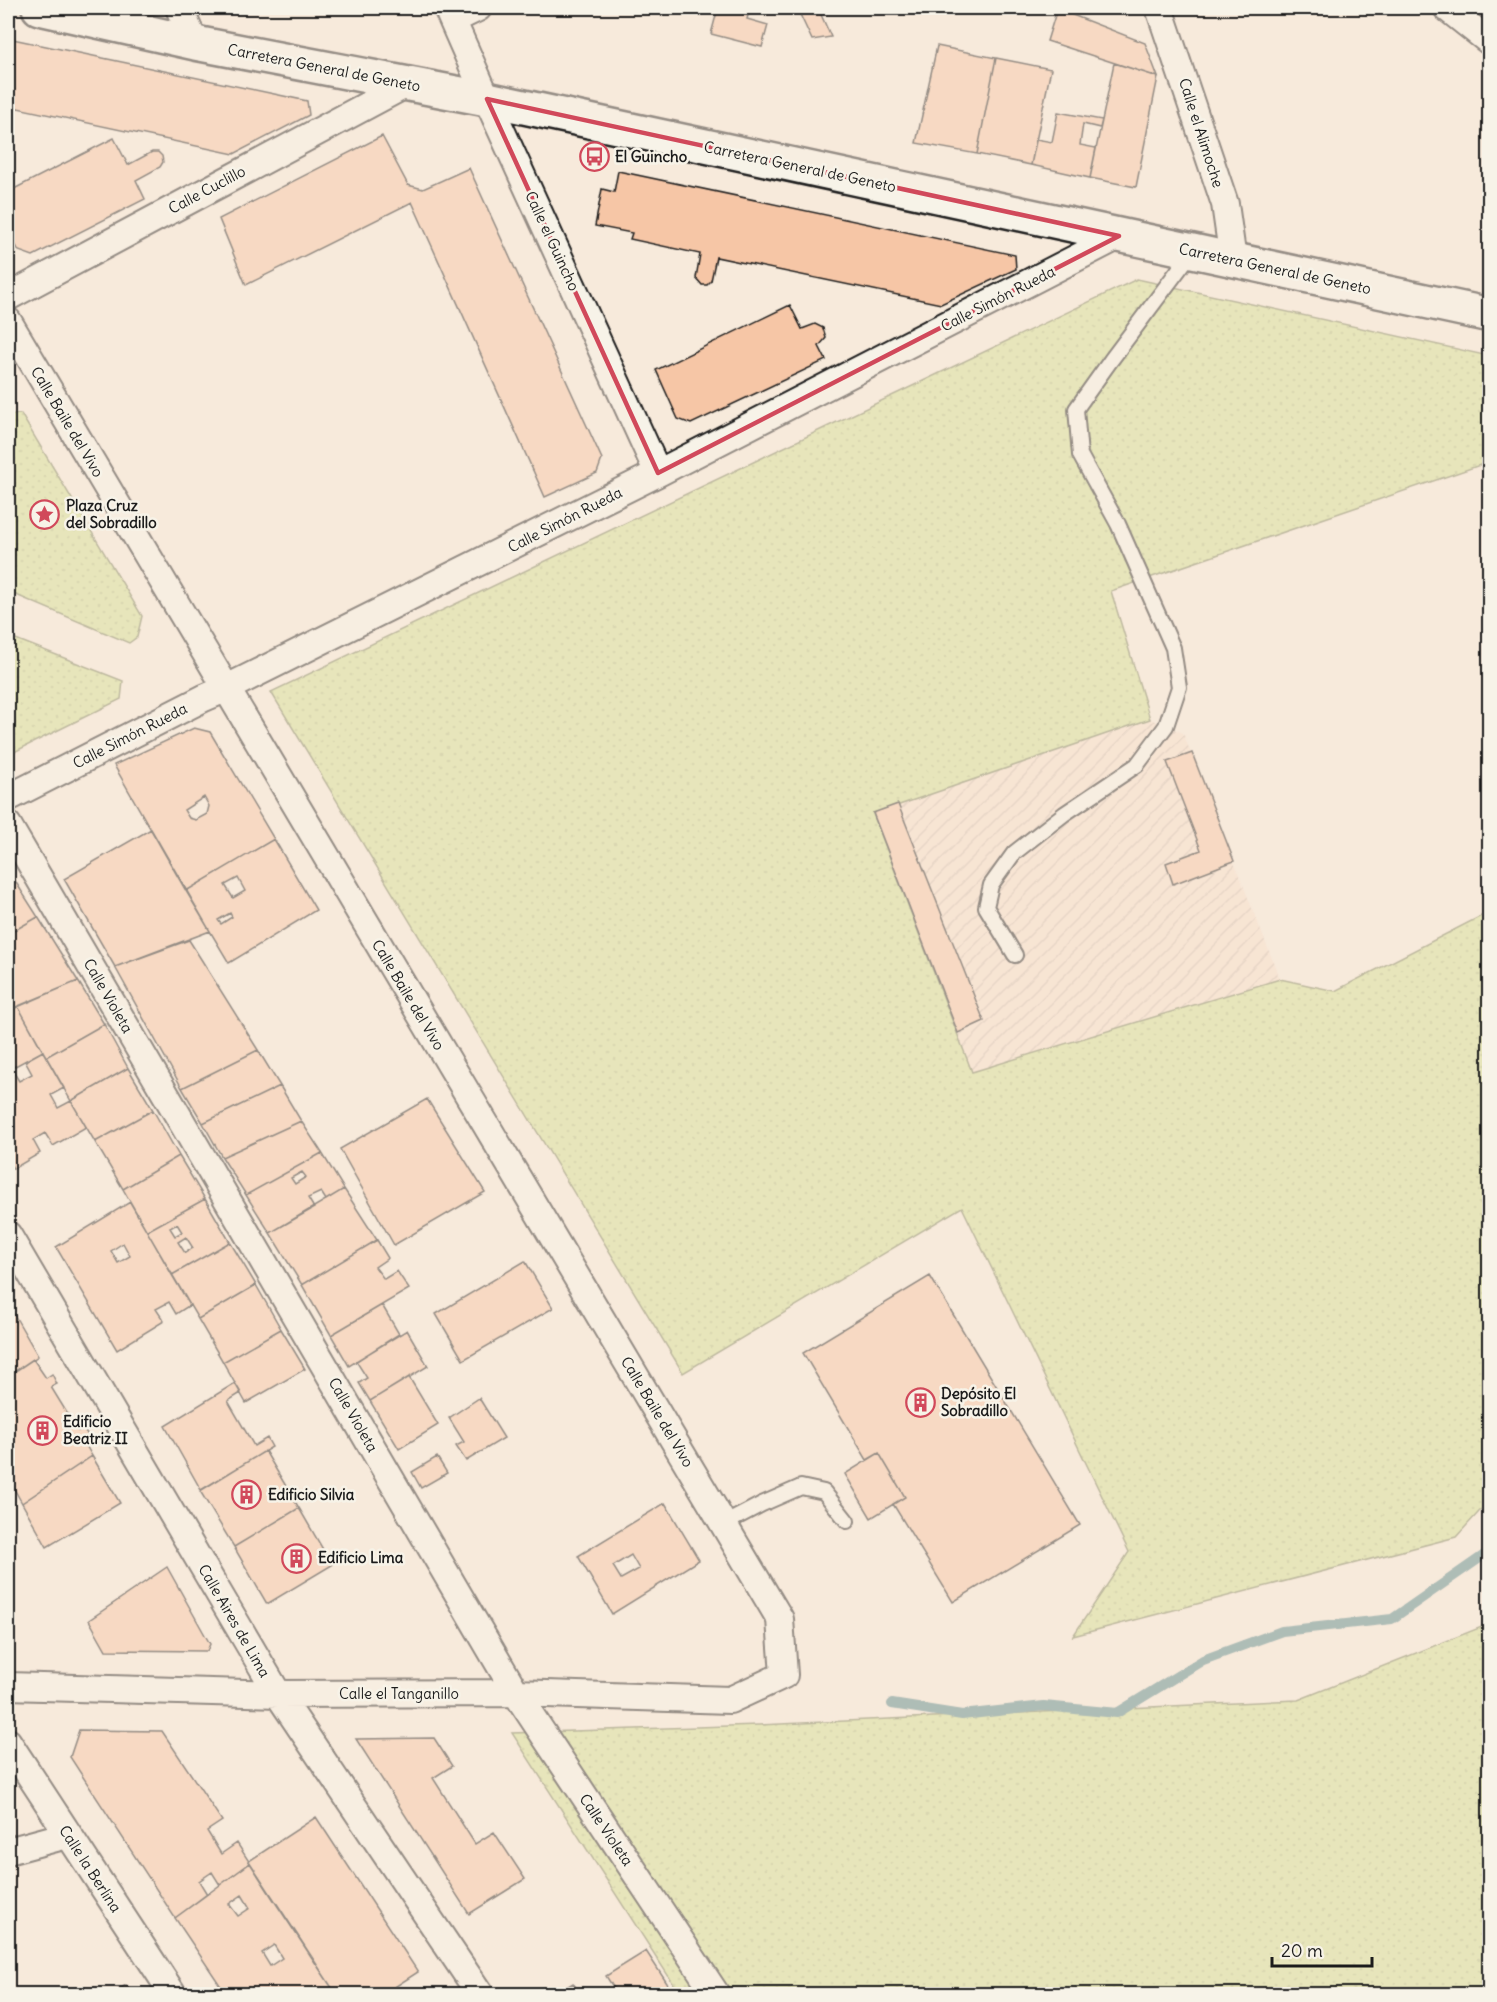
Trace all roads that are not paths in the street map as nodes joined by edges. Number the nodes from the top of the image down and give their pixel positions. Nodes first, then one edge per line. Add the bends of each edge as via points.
1 (39, 8) edge
2 (179, 8) edge
3 (478, 8) edge
4 (1159, 8) edge
5 (1447, 8) edge
6 (450, 14) edge
7 (1488, 37) edge
8 (195, 43) junction
9 (407, 84) junction
10 (487, 99) junction
11 (1119, 236) junction
12 (1192, 252) junction
13 (1233, 260) junction
14 (8, 297) edge
15 (1490, 315) edge
16 (8, 321) edge
17 (658, 473) junction
18 (225, 689) junction
19 (8, 798) edge
20 (8, 825) edge
21 (1015, 955) dead end
22 (8, 1235) edge
23 (847, 1521) dead end
24 (724, 1524) junction
25 (784, 1675) joint
26 (8, 1686) edge
27 (516, 1693) junction
28 (278, 1694) junction
29 (8, 1742) edge
30 (67, 1835) junction
31 (8, 1851) edge
32 (173, 1995) edge
33 (480, 1995) edge
34 (716, 1995) edge

1 - 8 main road, Carretera General de Geneto
2 - 8 street
3 - 6 street
4 - 13 street, Calle el Alimoche via 1225,204
5 - 7 street
6 - 10 street, Calle el Guincho
8 - 9 main road, Carretera General de Geneto
9 - 10 main road, Carretera General de Geneto
9 - 14 street, Calle Cuclillo
10 - 11 main road, Carretera General de Geneto
10 - 17 street, Calle el Guincho
11 - 12 main road, Carretera General de Geneto
11 - 17 street, Calle Simón Rueda
12 - 13 main road, Carretera General de Geneto
12 - 21 lane via 1076,409 1080,455 1118,525 1173,648 1179,687 1166,726 1137,765 1014,853 991,885 986,908
13 - 15 main road, Carretera General de Geneto
16 - 18 street, Calle Baile del Vivo
17 - 18 street, Calle Simón Rueda
18 - 19 street, Calle Simón Rueda
18 - 24 street, Calle Baile del Vivo
20 - 27 street, Calle Violeta
22 - 28 street, Calle Aires de Lima
23 - 24 lane via 824,1492 801,1487
24 - 25 street, Calle Baile del Vivo via 780,1619
25 - 27 street, Calle el Tanganillo via 730,1700
26 - 28 street, Calle el Tanganillo
27 - 28 street, Calle el Tanganillo
27 - 34 street, Calle Violeta
28 - 33 street, Calle Aires de Lima
29 - 30 street, Calle la Berlina
30 - 31 street
30 - 32 street, Calle la Berlina

